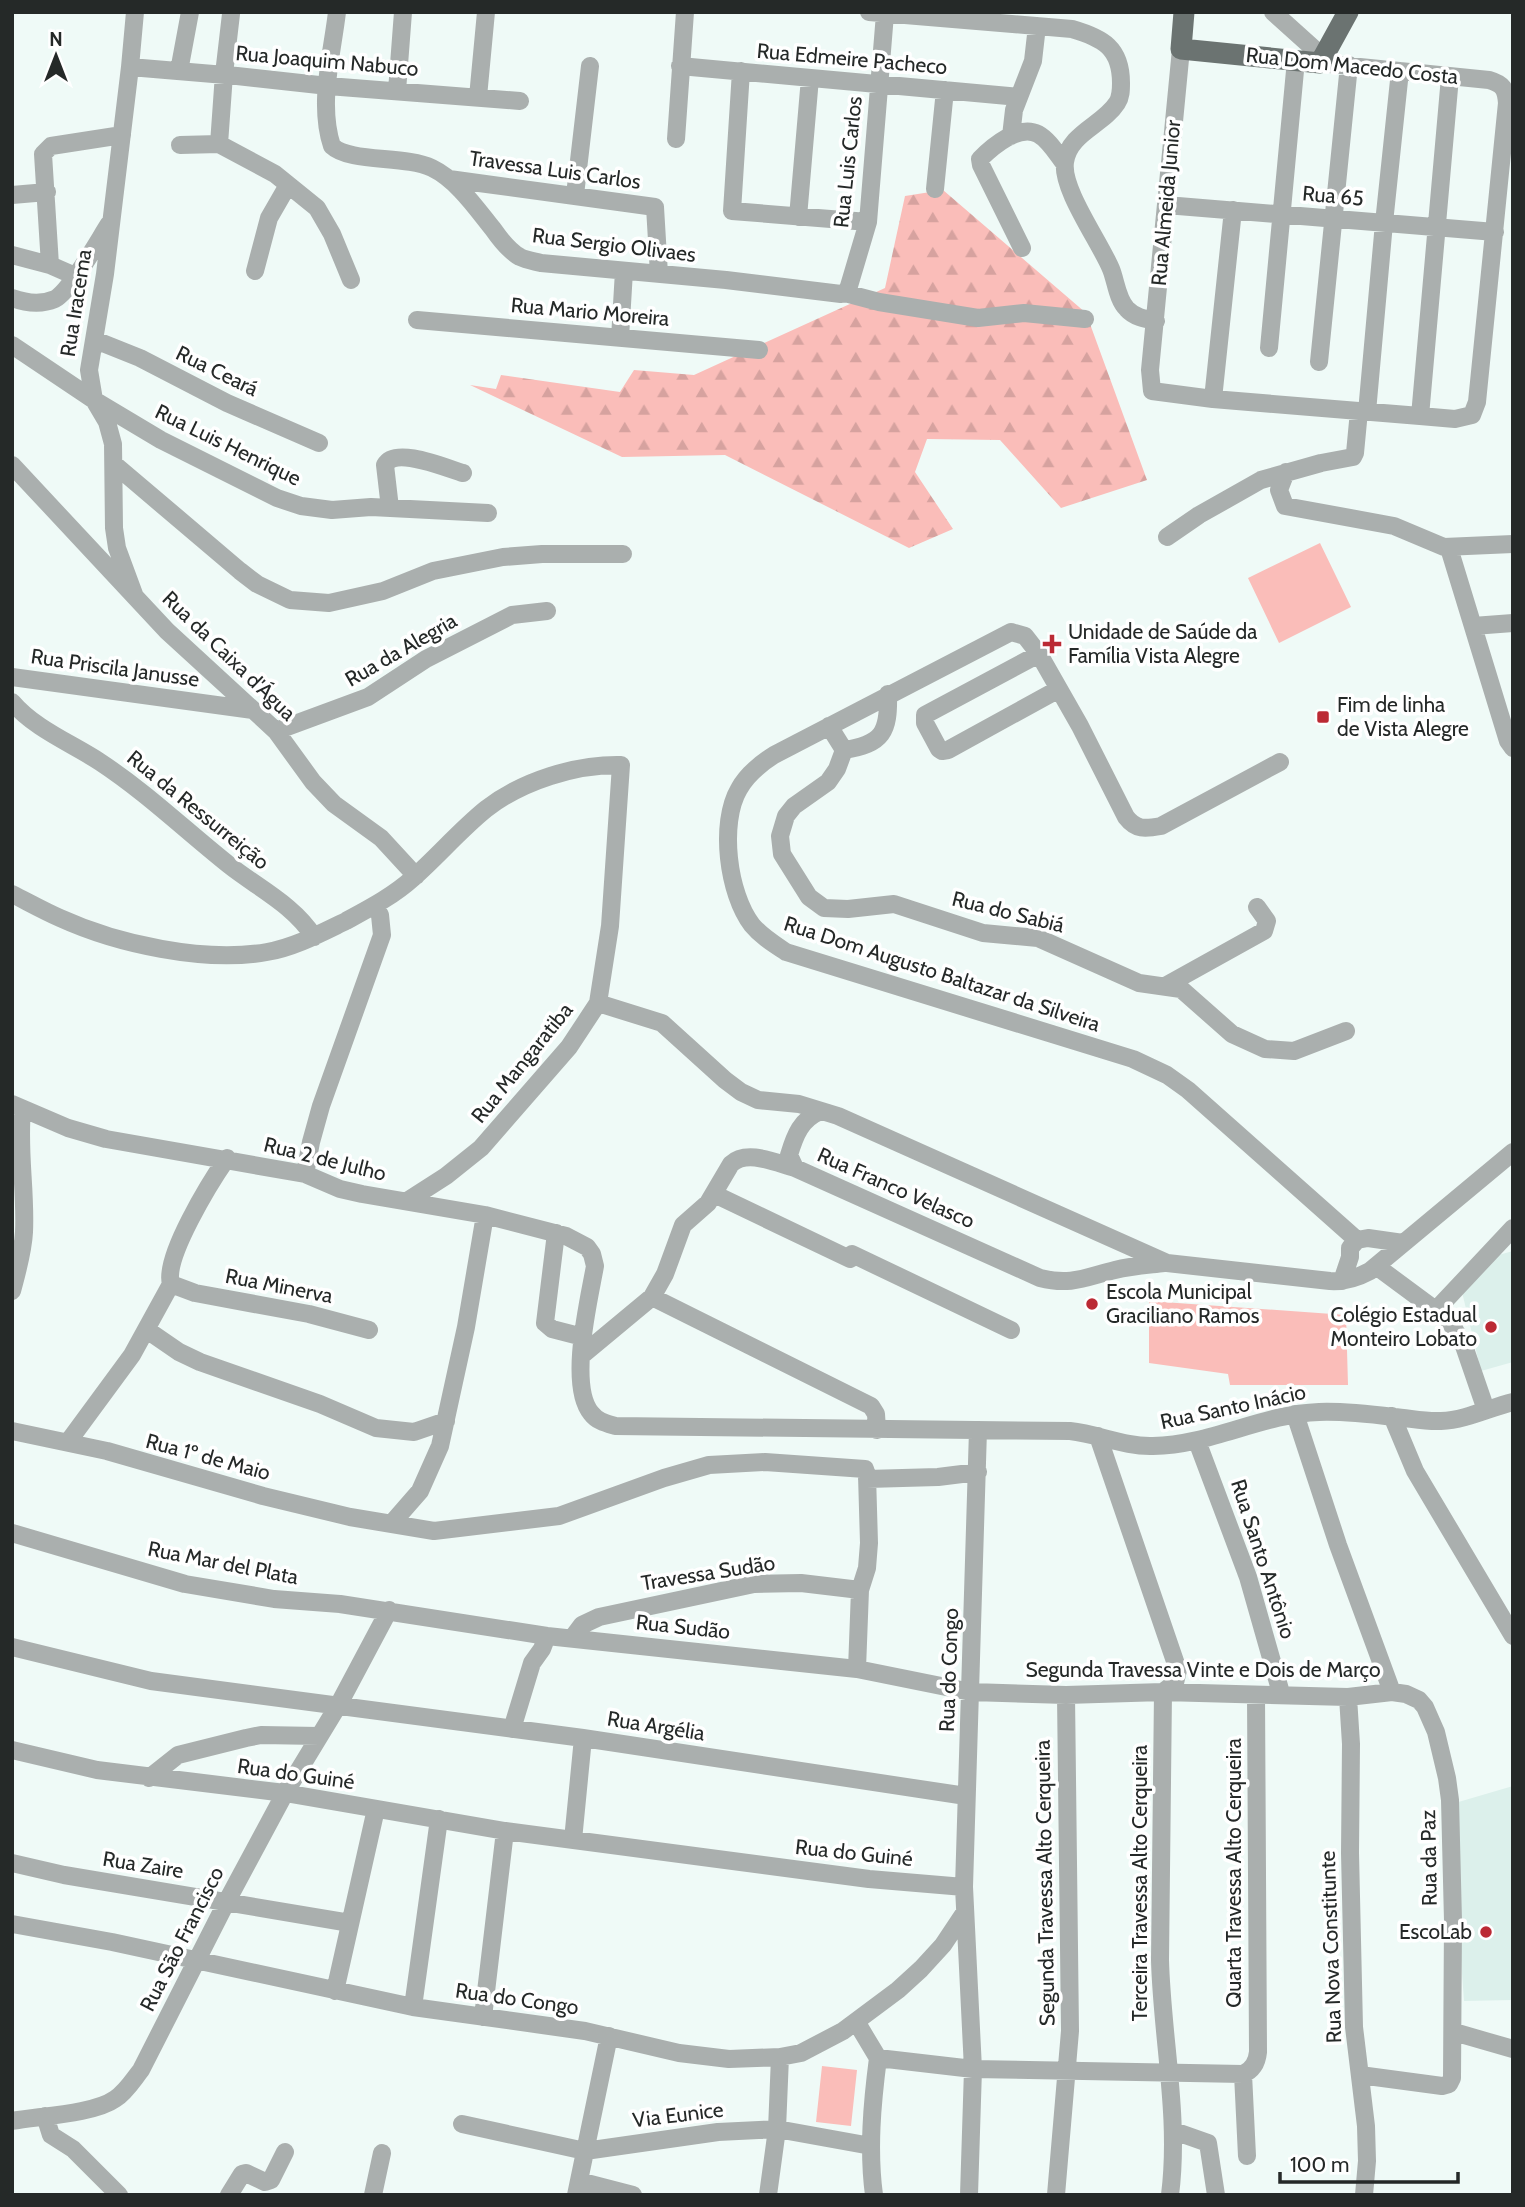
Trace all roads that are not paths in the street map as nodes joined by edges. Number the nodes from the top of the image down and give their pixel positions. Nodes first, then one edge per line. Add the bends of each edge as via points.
1 (135, 12) edge
2 (190, 12) edge
3 (337, 12) edge
4 (402, 12) edge
5 (486, 12) edge
6 (685, 12) edge
7 (1184, 12) edge
8 (1273, 12) edge
9 (1348, 12) edge
10 (877, 13) edge
11 (231, 14) dead end
12 (1037, 26) junction
13 (1181, 49) junction
14 (1296, 60) junction
15 (1322, 60) junction
16 (1349, 65) junction
17 (590, 66) dead end
18 (680, 66) junction
19 (130, 67) junction
20 (179, 71) junction
21 (741, 71) junction
22 (1401, 71) junction
23 (223, 74) junction
24 (1450, 76) junction
25 (810, 78) junction
26 (879, 84) junction
27 (328, 86) junction
28 (945, 90) junction
29 (397, 91) junction
30 (478, 97) junction
31 (1019, 97) junction
32 (520, 101) dead end
33 (122, 135) junction
34 (1011, 136) junction
35 (676, 139) dead end
36 (219, 144) junction
37 (180, 145) dead end
38 (1064, 163) junction
39 (449, 179) junction
40 (288, 184) junction
41 (935, 190) dead end
42 (47, 192) junction
43 (12, 195) edge
44 (575, 195) junction
45 (1166, 205) junction
46 (1233, 210) junction
47 (1282, 214) junction
48 (798, 217) junction
49 (111, 219) junction
50 (1335, 219) junction
51 (868, 222) junction
52 (1384, 223) junction
53 (1437, 227) junction
54 (1495, 232) junction
55 (1022, 247) dead end
56 (12, 255) edge
57 (50, 265) junction
58 (256, 271) dead end
59 (624, 271) junction
60 (659, 274) junction
61 (75, 276) junction
62 (351, 280) dead end
63 (836, 293) junction
64 (12, 298) edge
65 (1085, 319) dead end
66 (417, 320) dead end
67 (1156, 321) junction
68 (620, 338) junction
69 (95, 340) junction
70 (12, 345) edge
71 (1269, 348) dead end
72 (759, 350) dead end
73 (1319, 362) dead end
74 (1213, 399) junction
75 (94, 400) junction
76 (1363, 412) junction
77 (1420, 416) junction
78 (319, 443) dead end
79 (114, 464) junction
80 (12, 465) edge
81 (1286, 472) junction
82 (463, 473) dead end
83 (390, 508) junction
84 (488, 513) dead end
85 (1167, 537) dead end
86 (1513, 544) edge
87 (1449, 548) junction
88 (623, 554) dead end
89 (134, 594) junction
90 (547, 611) dead end
91 (1513, 623) edge
92 (1473, 626) junction
93 (1039, 654) junction
94 (12, 677) edge
95 (1059, 689) junction
96 (888, 694) junction
97 (12, 702) edge
98 (1505, 702) edge
99 (253, 710) junction
100 (829, 726) junction
101 (276, 731) junction
102 (1513, 748) edge
103 (844, 750) junction
104 (1280, 762) dead end
105 (416, 876) junction
106 (12, 894) edge
107 (375, 906) junction
108 (1257, 907) dead end
109 (314, 937) junction
110 (1165, 986) junction
111 (598, 1003) junction
112 (1346, 1031) dead end
113 (17, 1107) edge
114 (821, 1111) junction
115 (1513, 1152) edge
116 (227, 1158) junction
117 (795, 1168) junction
118 (306, 1174) junction
119 (714, 1194) junction
120 (407, 1201) junction
121 (485, 1215) junction
122 (1513, 1228) edge
123 (556, 1233) junction
124 (1362, 1239) junction
125 (1403, 1243) junction
126 (587, 1247) joint
127 (1350, 1257) junction
128 (1167, 1263) junction
129 (1376, 1266) junction
130 (1342, 1281) junction
131 (175, 1287) junction
132 (12, 1291) edge
133 (652, 1297) junction
134 (1437, 1310) junction
135 (369, 1329) dead end
136 (1011, 1329) dead end
137 (147, 1330) junction
138 (583, 1337) junction
139 (581, 1356) junction
140 (1513, 1402) edge
141 (1486, 1410) junction
142 (1295, 1415) junction
143 (1392, 1416) junction
144 (446, 1421) junction
145 (877, 1430) junction
146 (978, 1430) junction
147 (12, 1431) edge
148 (1098, 1436) junction
149 (1197, 1441) junction
150 (68, 1442) junction
151 (978, 1472) junction
152 (863, 1474) junction
153 (393, 1522) junction
154 (12, 1533) edge
155 (860, 1590) junction
156 (389, 1610) junction
157 (547, 1636) junction
158 (1513, 1636) edge
159 (573, 1637) junction
160 (12, 1647) edge
161 (857, 1669) junction
162 (971, 1692) junction
163 (1163, 1692) junction
164 (1392, 1692) junction
165 (1282, 1693) junction
166 (1066, 1695) junction
167 (1256, 1695) junction
168 (1348, 1697) junction
169 (339, 1704) junction
170 (512, 1729) junction
171 (319, 1736) junction
172 (583, 1738) junction
173 (12, 1750) edge
174 (149, 1778) junction
175 (285, 1793) junction
176 (966, 1796) junction
177 (376, 1809) junction
178 (439, 1819) junction
179 (505, 1831) junction
180 (573, 1840) junction
181 (12, 1863) edge
182 (964, 1887) junction
183 (227, 1901) junction
184 (965, 1912) junction
185 (350, 1923) junction
186 (12, 1924) edge
187 (195, 1960) junction
188 (335, 1991) junction
189 (413, 2007) junction
190 (483, 2017) junction
191 (857, 2023) junction
192 (1454, 2032) junction
193 (610, 2036) junction
194 (1513, 2049) edge
195 (780, 2057) junction
196 (878, 2058) junction
197 (973, 2069) junction
198 (1068, 2070) junction
199 (1168, 2073) junction
200 (1243, 2074) junction
201 (1360, 2076) junction
202 (45, 2116) junction
203 (12, 2121) edge
204 (462, 2124) dead end
205 (777, 2129) junction
206 (1174, 2131) junction
207 (871, 2146) junction
208 (585, 2151) junction
209 (285, 2152) dead end
210 (382, 2153) dead end
211 (1247, 2156) dead end
212 (578, 2188) edge
213 (118, 2195) edge
214 (229, 2195) edge
215 (373, 2195) edge
216 (634, 2195) edge
217 (768, 2195) edge
218 (874, 2195) edge
219 (969, 2195) edge
220 (1056, 2195) edge
221 (1170, 2195) edge
222 (1216, 2195) edge
223 (1364, 2195) edge

1 - 19 street, Rua Iracema
2 - 20 street
3 - 27 street
4 - 29 street
5 - 30 street
6 - 18 street
7 - 13 main road, Rua Almeida Junior
8 - 15 street
9 - 15 main road
10 - 12 street
10 - 26 street, Rua Luis Carlos
11 - 23 street
12 - 31 street via 1033,61
12 - 38 street via 1096,37 1112,49 1121,67 1119,100 1076,140
13 - 14 main road, Rua Dom Macedo Costa
13 - 45 street, Rua Almeida Junior
14 - 15 main road, Rua Dom Macedo Costa
14 - 47 street
15 - 16 street, Rua Dom Macedo Costa
16 - 22 street, Rua Dom Macedo Costa
16 - 50 street
17 - 44 street
18 - 21 street, Rua Edmeire Pacheco
18 - 35 street
19 - 20 street, Rua Joaquim Nabuco
19 - 33 street, Rua Iracema
20 - 23 street, Rua Joaquim Nabuco
21 - 25 street, Rua Edmeire Pacheco
21 - 48 street via 732,211
22 - 24 street, Rua Dom Macedo Costa
22 - 52 street
23 - 27 street, Rua Joaquim Nabuco
23 - 36 street
24 - 53 street
24 - 54 street, Rua Dom Macedo Costa via 1489,80 1502,84 1506,93
25 - 26 street, Rua Edmeire Pacheco
25 - 48 street
26 - 28 street, Rua Edmeire Pacheco
26 - 51 street, Rua Luis Carlos
27 - 29 street, Rua Joaquim Nabuco
27 - 39 street, Rua Sergio Olivaes via 330,142 335,149 418,163
28 - 31 street, Rua Edmeire Pacheco
28 - 41 street
29 - 30 street, Rua Joaquim Nabuco
30 - 32 street, Rua Joaquim Nabuco
31 - 34 street
33 - 42 street via 46,149 42,158
33 - 49 street, Rua Iracema
34 - 38 street via 1027,131 1041,135
34 - 55 street via 980,161
36 - 37 street
36 - 40 street
38 - 67 street via 1071,192 1124,306 1139,317
39 - 44 street, Travessa Luis Carlos
39 - 59 street, Rua Sergio Olivaes via 521,258
40 - 58 street via 269,219
40 - 62 street via 324,217
42 - 43 street
42 - 57 street
44 - 60 street, Travessa Luis Carlos via 655,207
45 - 46 street, Rua 65
45 - 67 street, Rua Almeida Junior
46 - 47 street, Rua 65
46 - 74 street
47 - 50 street, Rua 65
47 - 71 street
48 - 51 street
49 - 61 street
49 - 69 street, Rua Iracema
50 - 52 street, Rua 65
50 - 73 street
51 - 63 street, Rua Luis Carlos
52 - 53 street, Rua 65
52 - 76 street
53 - 54 street, Rua 65
53 - 77 street
54 - 77 street via 1476,411 1462,419
56 - 57 street
57 - 61 street
59 - 60 street, Rua Sergio Olivaes
59 - 68 street
60 - 63 street, Rua Sergio Olivaes
61 - 64 street via 58,297 47,302
63 - 65 street, Rua Sergio Olivaes via 978,318 1024,313
66 - 68 street, Rua Mario Moreira
67 - 74 street, Rua Almeida Junior via 1150,376 1154,393
68 - 72 street, Rua Mario Moreira
69 - 75 street, Rua Iracema via 89,370
69 - 78 street, Rua Ceará
70 - 75 street, Rua Luis Henrique
74 - 76 street
75 - 79 street, Rua Iracema via 107,422
75 - 83 street, Rua Luis Henrique via 183,452 277,498 332,510
76 - 77 street
76 - 81 street via 1353,457
79 - 88 street via 240,571 295,602 342,601 433,571 503,556
79 - 89 street, Rua Iracema via 117,548
80 - 89 street, Rua da Caixa d'Água
81 - 85 street via 1252,484
81 - 87 street via 1279,490 1285,506 1394,526
82 - 83 street via 394,456 384,465
83 - 84 street, Rua Luis Henrique
86 - 87 street
87 - 92 street
89 - 99 street, Rua da Caixa d'Água
90 - 101 street, Rua da Alegria via 512,615 426,659 368,697
91 - 92 street
92 - 98 street
93 - 95 street
93 - 95 street via 925,715 939,748 948,750
93 - 96 street, Rua Dom Augusto Baltazar da Silveira via 1030,640 1018,633 1003,634
94 - 99 street, Rua Priscila Janusse
95 - 104 street via 1126,817 1139,828 1161,825
96 - 100 street, Rua Dom Augusto Baltazar da Silveira
96 - 103 street via 888,722 879,738
97 - 109 street, Rua da Ressurreição via 138,787 228,865 293,911
98 - 102 street via 1508,741
99 - 101 street, Rua da Caixa d'Água
100 - 103 street
100 - 124 street, Rua Dom Augusto Baltazar da Silveira via 757,767 733,801 729,831 733,884 752,925 768,941 786,951 1160,1071 1198,1098
101 - 105 street, Rua da Caixa d'Água via 326,797 381,838
103 - 110 street, Rua do Sabiá via 828,782 794,806 782,825 782,854 815,902 834,909 894,904 913,908 984,933 1038,938 1139,983
105 - 107 street
105 - 111 street, Rua Mangaratiba via 488,808 520,789 564,773 621,765 610,926
106 - 109 street via 100,933 181,951 243,954
107 - 109 street
107 - 118 street via 382,935 321,1106
108 - 110 street via 1266,921 1264,931
110 - 112 street, Rua do Sabiá via 1181,989 1232,1034 1265,1049 1294,1051
111 - 114 street via 662,1023 741,1092 758,1100
111 - 120 street, Rua Mangaratiba via 569,1047 481,1148
113 - 116 street, Rua 2 de Julho via 106,1139
113 - 132 street via 24,1229
114 - 117 street, Rua Franco Velasco via 799,1129 789,1155
114 - 128 street, Rua Franco Velasco
115 - 125 street, Rua Franco Velasco
116 - 118 street, Rua 2 de Julho
116 - 131 street via 178,1247 169,1277
117 - 119 street via 756,1157 736,1159
117 - 128 street, Rua Franco Velasco via 1055,1282
118 - 120 street, Rua 2 de Julho via 340,1189
119 - 133 street via 683,1225
119 - 136 street
120 - 121 street, Rua 2 de Julho
121 - 123 street, Rua 2 de Julho
121 - 144 street
122 - 134 street
123 - 126 street, Rua 2 de Julho
123 - 138 street via 545,1323
124 - 125 street
124 - 127 street via 1350,1248
124 - 129 street via 1380,1247
125 - 129 street, Rua Franco Velasco
126 - 138 street, Rua Santo Inácio via 595,1266
127 - 129 street via 1361,1268
127 - 130 street
128 - 130 street, Rua Franco Velasco
129 - 130 street, Rua Franco Velasco
129 - 134 street
131 - 135 street, Rua Minerva
131 - 137 street
133 - 139 street
133 - 145 street via 871,1406
134 - 141 street via 1457,1332
137 - 144 street via 200,1362 376,1428 414,1432
137 - 150 street
138 - 139 street, Rua Santo Inácio
139 - 145 street, Rua Santo Inácio via 585,1403 596,1418 615,1426
140 - 141 street, Rua Santo Inácio
141 - 143 street, Rua Santo Inácio via 1443,1421
142 - 143 street, Rua Santo Inácio
142 - 149 street, Rua Santo Inácio
142 - 164 street, Segunda Travessa Vinte e Dois de Março
143 - 158 street via 1415,1471
144 - 153 street via 427,1478
145 - 146 street, Rua Santo Inácio
146 - 148 street, Rua Santo Inácio via 1070,1431
146 - 151 street, Rua do Congo
147 - 150 street, Rua 1º de Maio
148 - 149 street, Rua Santo Inácio via 1142,1446
148 - 163 street via 1178,1670 1175,1683
149 - 165 street, Rua Santo Antônio via 1248,1577
150 - 153 street, Rua 1º de Maio via 263,1496 350,1517
151 - 152 street, Rua 1º de Maio via 938,1477
151 - 162 street, Rua do Congo
152 - 153 street, Rua 1º de Maio via 765,1462 709,1465 550,1518 434,1531
152 - 155 street via 869,1543
154 - 156 street, Rua Mar del Plata via 185,1584 274,1599
155 - 159 street, Travessa Sudão via 788,1583 732,1587 599,1617 582,1625
155 - 161 street
156 - 157 street, Rua Sudão
156 - 169 street, Rua São Francisco
157 - 159 street, Rua Sudão
157 - 170 street via 532,1664
159 - 161 street, Rua Sudão
160 - 169 street via 151,1681
161 - 162 street, Rua Sudão
162 - 166 street, Segunda Travessa Vinte e Dois de Março
162 - 176 street, Rua do Congo
163 - 166 street, Segunda Travessa Vinte e Dois de Março
163 - 167 street, Segunda Travessa Vinte e Dois de Março
163 - 199 street, Terceira Travessa Alto Cerqueira via 1160,1960
164 - 168 street, Segunda Travessa Vinte e Dois de Março
164 - 192 street, Rua da Paz via 1406,1694 1425,1707 1447,1778
165 - 167 street, Segunda Travessa Vinte e Dois de Março
165 - 168 street, Segunda Travessa Vinte e Dois de Março
166 - 198 street, Segunda Travessa Alto Cerqueira
167 - 200 street, Quarta Travessa Alto Cerqueira via 1258,2052 1252,2069
168 - 201 street, Rua Nova Constitunte via 1353,2003
169 - 170 street, Rua Argélia
169 - 171 street, Rua São Francisco
170 - 172 street, Rua Argélia
171 - 174 street via 246,1738 178,1755
171 - 175 street, Rua São Francisco
172 - 176 street, Rua Argélia
172 - 180 street
173 - 174 street, Rua do Guiné
174 - 175 street, Rua do Guiné
175 - 177 street, Rua do Guiné
175 - 183 street, Rua São Francisco
176 - 182 street, Rua do Congo
177 - 178 street, Rua do Guiné
177 - 185 street
178 - 179 street, Rua do Guiné
178 - 189 street
179 - 180 street, Rua do Guiné
179 - 190 street
180 - 182 street, Rua do Guiné
181 - 183 street, Rua Zaire
182 - 184 street, Rua do Congo
183 - 185 street, Rua Zaire
183 - 187 street, Rua São Francisco
184 - 191 street, Rua do Congo via 921,1969
184 - 197 street, Rua do Congo
185 - 188 street
186 - 187 street, Rua do Congo
187 - 188 street, Rua do Congo
187 - 202 street, Rua São Francisco via 141,2070 125,2090 99,2107
188 - 189 street, Rua do Congo
189 - 190 street, Rua do Congo
190 - 193 street, Rua do Congo
191 - 195 street, Rua do Congo via 812,2048
191 - 196 street
192 - 194 street
192 - 201 street, Rua da Paz via 1452,2078 1447,2086
193 - 195 street, Rua do Congo via 698,2057
193 - 208 street
195 - 205 street
196 - 197 street
196 - 207 street
197 - 198 street
197 - 219 street, Rua do Congo
198 - 199 street
198 - 220 street, Segunda Travessa Alto Cerqueira
199 - 200 street
199 - 206 street, Terceira Travessa Alto Cerqueira
200 - 211 street
201 - 223 street, Rua Nova Constitunte via 1367,2153
202 - 203 street, Rua São Francisco
202 - 213 street via 51,2135 80,2155
204 - 208 street
205 - 207 street, Via Eunice
205 - 208 street, Via Eunice via 718,2132
205 - 217 street
206 - 221 street, Terceira Travessa Alto Cerqueira
206 - 222 street via 1208,2143
207 - 218 street
208 - 212 street
209 - 214 street via 271,2180 242,2174
210 - 215 street
212 - 216 street

